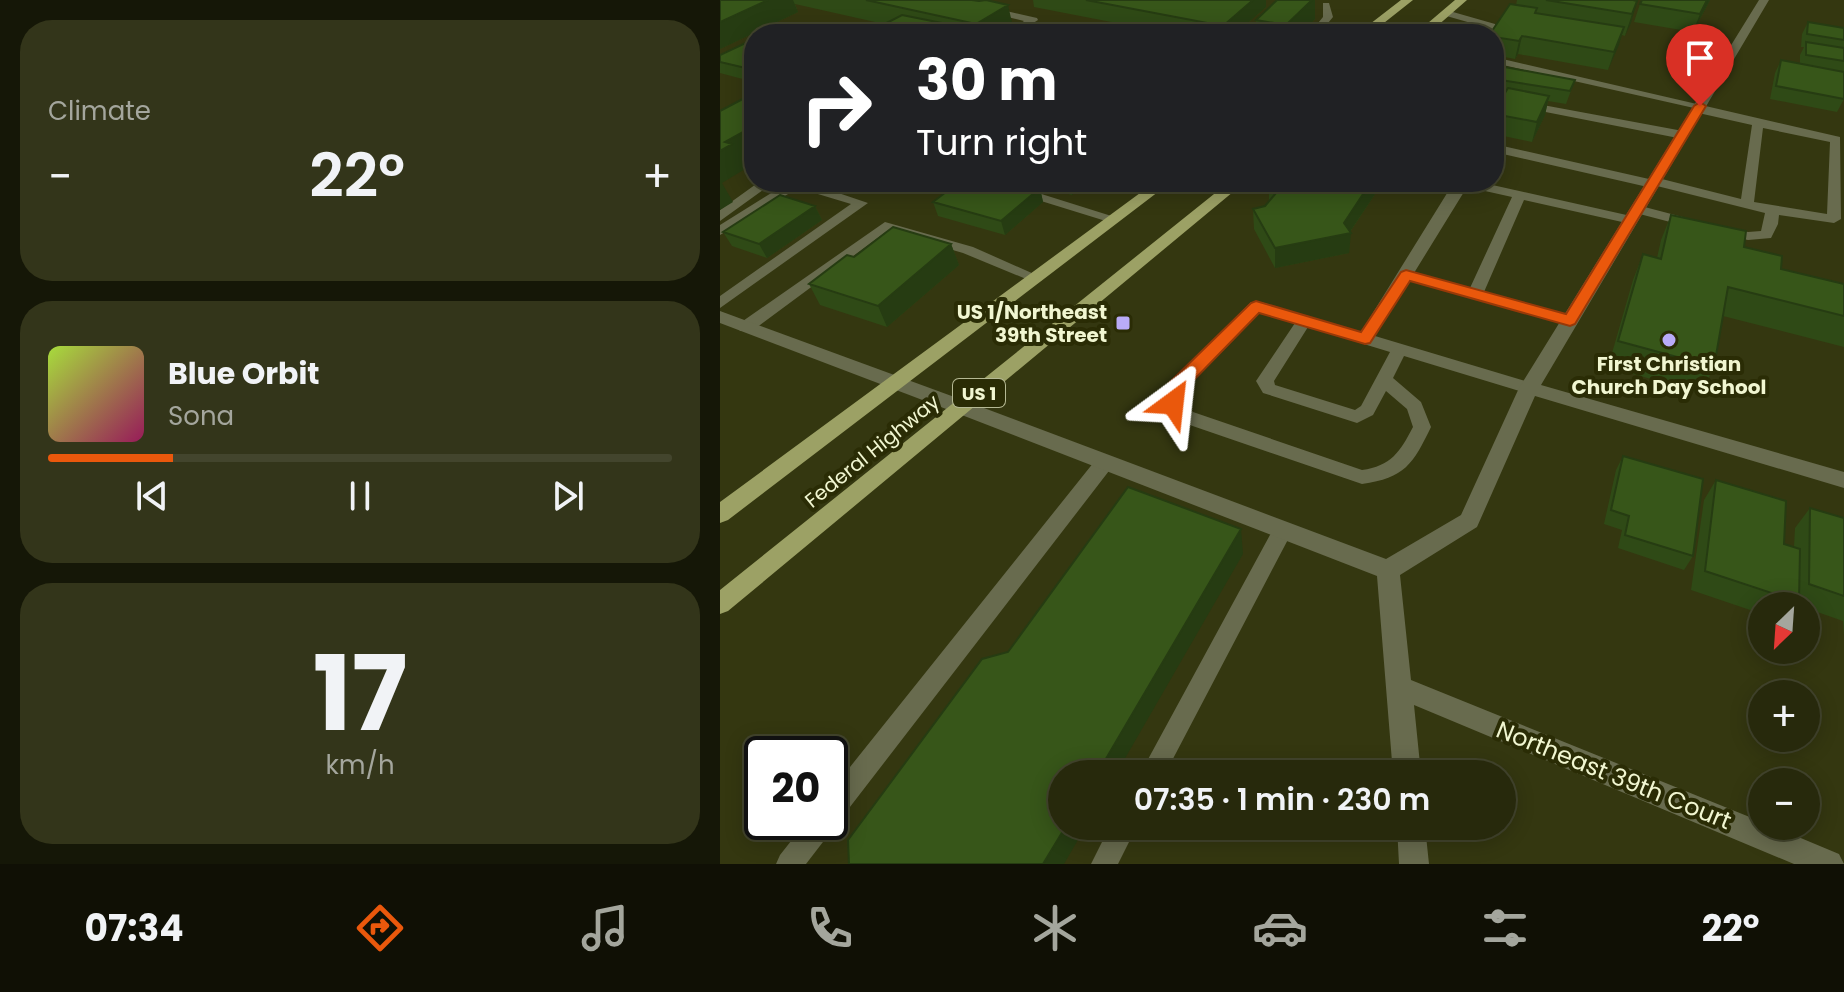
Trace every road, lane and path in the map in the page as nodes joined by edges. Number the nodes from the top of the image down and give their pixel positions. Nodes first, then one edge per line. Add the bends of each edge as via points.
1 (997, 0) edge
2 (1764, 0) edge
3 (1456, 2) edge
4 (1023, 5) dead end
5 (1326, 5) dead end
6 (971, 7) edge
7 (1409, 11) edge
8 (1446, 13) junction
9 (1026, 24) edge
10 (1322, 24) edge
11 (1383, 24) edge
12 (1433, 24) edge
13 (1473, 24) edge
14 (1504, 62) edge
15 (1504, 101) edge
16 (1699, 108) junction
17 (1758, 123) junction
18 (1683, 135) junction
19 (1504, 150) edge
20 (1653, 183) junction
21 (1504, 191) edge
22 (755, 192) edge
23 (783, 192) edge
24 (826, 192) edge
25 (1023, 192) edge
26 (1150, 192) edge
27 (1226, 192) edge
28 (1456, 192) edge
29 (1520, 195) junction
30 (1747, 203) junction
31 (1768, 209) junction
32 (1634, 215) junction
33 (720, 217) edge
34 (1114, 219) junction
35 (720, 231) edge
36 (1406, 275) junction
37 (1036, 278) junction
38 (1475, 294) junction
39 (720, 303) edge
40 (720, 317) edge
41 (1304, 321) junction
42 (1570, 321) junction
43 (746, 327) junction
44 (1365, 339) junction
45 (1399, 350) junction
46 (1383, 379) junction
47 (896, 383) junction
48 (1529, 388) junction
49 (961, 407) junction
50 (1105, 462) junction
51 (1844, 480) edge
52 (720, 514) edge
53 (1283, 530) junction
54 (1388, 570) junction
55 (720, 604) edge
56 (1399, 687) junction
57 (1160, 760) edge
58 (1406, 760) edge
59 (848, 789) edge
60 (808, 840) edge
61 (1117, 840) edge
62 (1412, 840) edge
63 (789, 864) edge
64 (1104, 864) edge
65 (1414, 864) edge
66 (1829, 864) edge

1 - 4 lane
2 - 16 street
3 - 8 main road
5 - 10 lane via 1328,17
6 - 9 lane via 1033,20
7 - 11 main road
8 - 12 main road
8 - 13 lane
14 - 16 lane
15 - 18 lane
16 - 17 lane
16 - 18 street
17 - 30 lane
17 - 31 lane via 1837,142 1834,219
18 - 20 street
19 - 20 lane
20 - 30 lane
20 - 32 street
21 - 29 lane
22 - 33 lane
23 - 35 lane
24 - 39 lane via 861,203
25 - 34 lane
26 - 34 main road, Federal Highway
27 - 49 main road, Federal Highway / US 1
28 - 36 lane
29 - 32 lane
29 - 38 lane
30 - 31 lane
31 - 32 lane via 1771,224 1760,237
32 - 42 street
34 - 37 main road, Federal Highway
36 - 38 lane
36 - 44 lane
37 - 43 lane via 968,250 885,226
37 - 47 main road, Federal Highway
38 - 42 lane
40 - 43 street
41 - 44 lane
41 - 46 lane via 1265,381 1269,389 1357,417 1367,410
41 - 46 lane via 1256,306 1174,389 1173,403 1187,417 1362,477 1385,475 1404,463 1422,427 1415,406
42 - 48 street
43 - 47 street
44 - 45 lane
45 - 46 lane
45 - 48 lane
47 - 49 street
47 - 52 main road, Federal Highway
48 - 51 street
48 - 54 street via 1469,521
49 - 50 street
49 - 55 main road, Federal Highway / US 1
50 - 53 street
50 - 59 lane
53 - 54 street
53 - 57 lane
54 - 56 street
56 - 58 street
56 - 66 street, Northeast 39th Court
60 - 63 lane
61 - 64 lane
62 - 65 street

